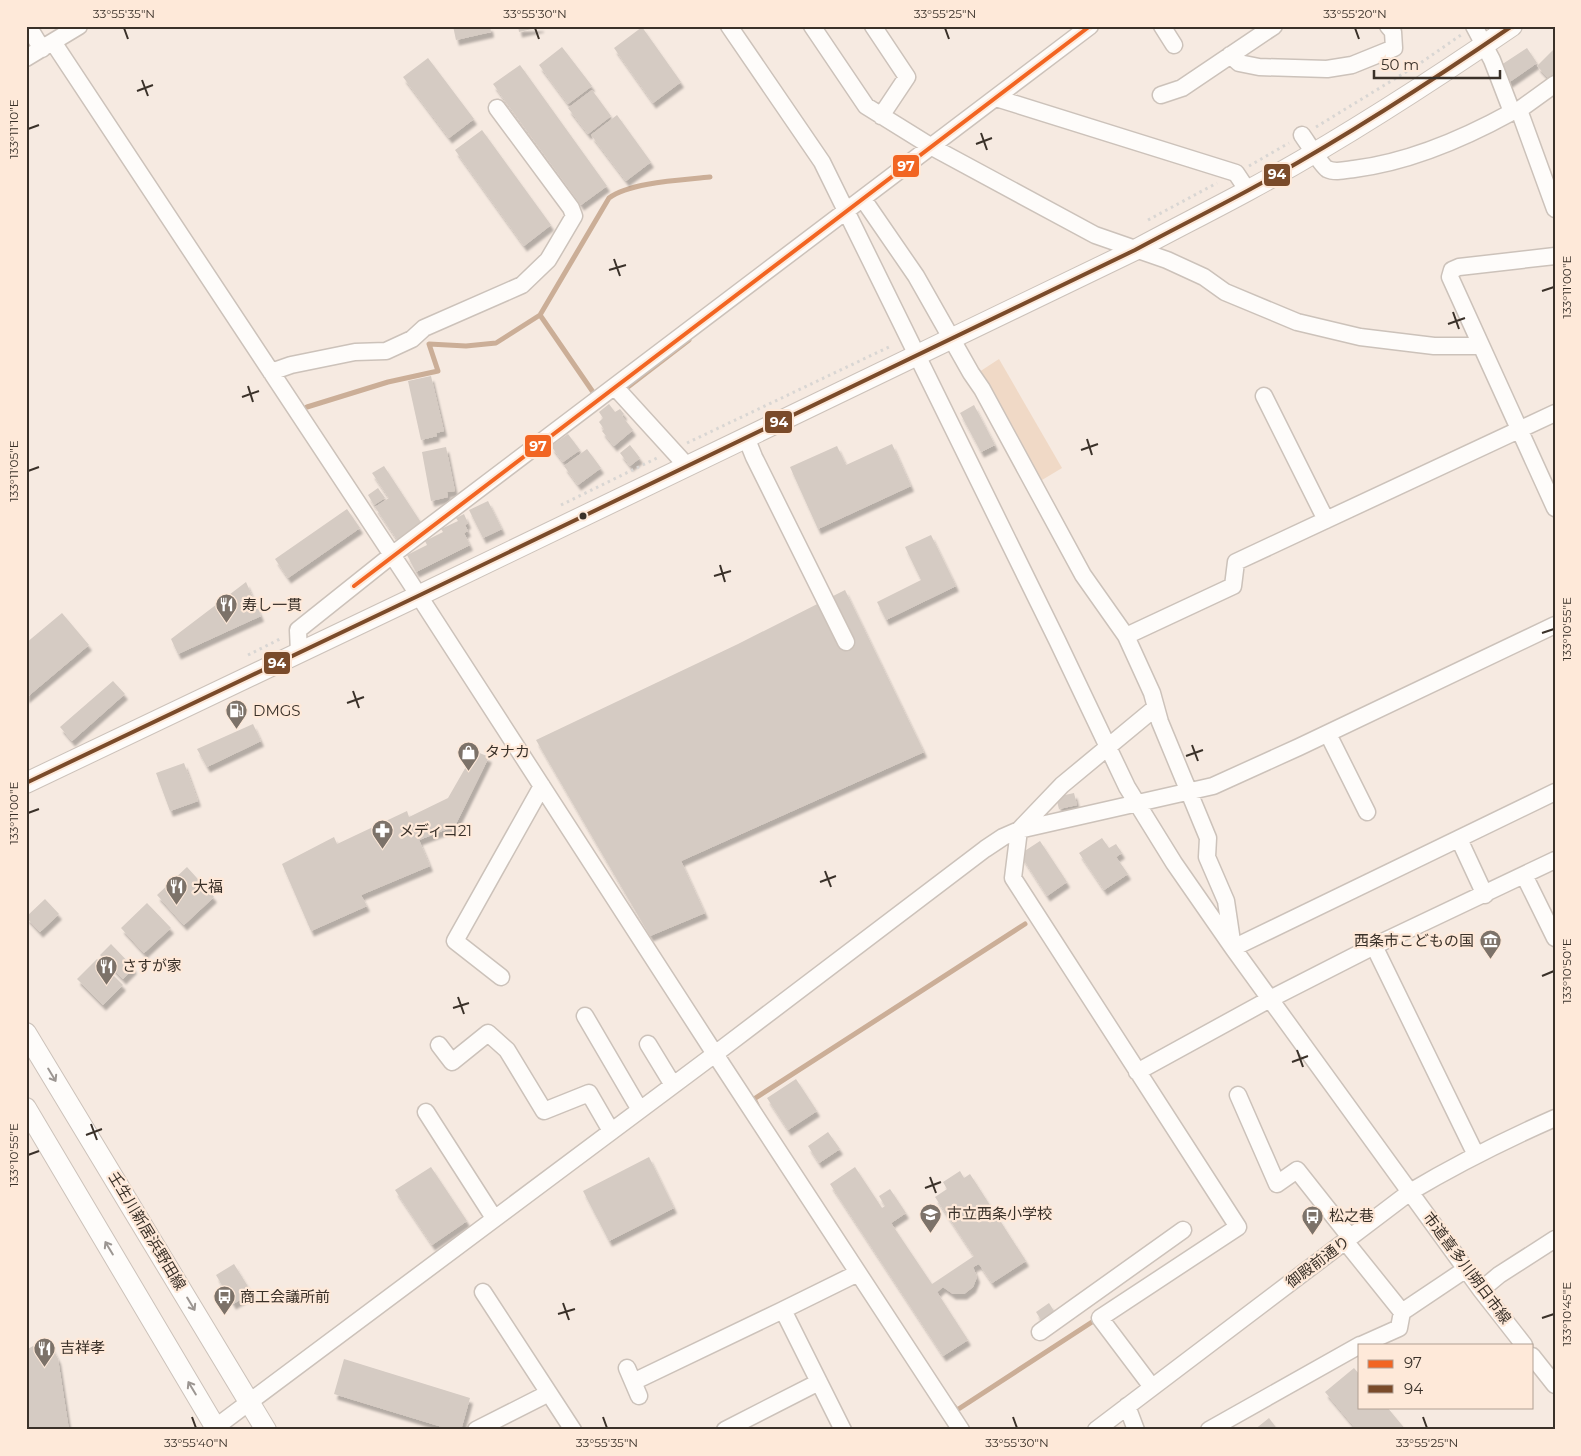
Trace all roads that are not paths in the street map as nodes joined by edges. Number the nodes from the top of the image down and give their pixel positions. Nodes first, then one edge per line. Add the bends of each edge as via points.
1 (28, 26) edge
2 (79, 26) edge
3 (812, 26) edge
4 (873, 26) edge
5 (1090, 26) edge
6 (1162, 26) edge
7 (1274, 26) edge
8 (1388, 26) edge
9 (1512, 26) edge
10 (732, 27) edge
11 (1470, 29) edge
12 (48, 45) junction
13 (1174, 45) dead end
14 (1484, 45) junction
15 (1230, 55) junction
16 (26, 58) edge
17 (1555, 84) edge
18 (1161, 95) dead end
19 (996, 98) junction
20 (497, 108) dead end
21 (1516, 111) junction
22 (881, 116) junction
23 (1302, 136) road end
24 (932, 147) junction
25 (1314, 152) junction
26 (1248, 191) junction
27 (864, 199) junction
28 (1555, 209) edge
29 (847, 212) junction
30 (1135, 250) junction
31 (1555, 256) edge
32 (952, 339) junction
33 (1481, 346) junction
34 (917, 356) junction
35 (271, 372) junction
36 (615, 387) junction
37 (1264, 396) dead end
38 (1555, 413) edge
39 (1519, 429) junction
40 (746, 438) junction
41 (687, 466) junction
42 (1555, 508) edge
43 (1326, 520) junction
44 (392, 555) junction
45 (418, 596) junction
46 (1555, 625) edge
47 (1126, 636) junction
48 (846, 642) dead end
49 (299, 653) junction
50 (1155, 708) junction
51 (1328, 734) junction
52 (1107, 747) junction
53 (26, 783) edge
54 (542, 786) junction
55 (1189, 790) junction
56 (1555, 792) edge
57 (1136, 803) junction
58 (1367, 812) dead end
59 (1019, 830) junction
60 (1459, 839) junction
61 (1555, 860) edge
62 (1524, 875) junction
63 (1485, 894) junction
64 (1555, 938) edge
65 (1374, 946) junction
66 (1233, 948) junction
67 (501, 977) dead end
68 (1270, 999) junction
69 (585, 1016) dead end
70 (26, 1034) edge
71 (648, 1044) dead end
72 (439, 1045) dead end
73 (715, 1054) junction
74 (1137, 1072) junction
75 (673, 1085) junction
76 (1238, 1095) dead end
77 (26, 1108) edge
78 (640, 1110) junction
79 (426, 1112) dead end
80 (1553, 1123) edge
81 (611, 1131) junction
82 (1476, 1155) junction
83 (1410, 1192) junction
84 (494, 1218) junction
85 (1183, 1230) dead end
86 (1348, 1239) junction
87 (1555, 1239) edge
88 (1466, 1269) junction
89 (858, 1274) junction
90 (1481, 1290) junction
91 (483, 1292) dead end
92 (1086, 1299) junction
93 (783, 1310) junction
94 (1402, 1312) junction
95 (1100, 1318) junction
96 (1040, 1332) dead end
97 (1362, 1344) edge
98 (1523, 1344) edge
99 (1358, 1346) edge
100 (1534, 1359) edge
101 (633, 1382) dead end
102 (819, 1382) junction
103 (1555, 1385) edge
104 (1152, 1387) junction
105 (549, 1393) junction
106 (249, 1403) junction
107 (1127, 1406) junction
108 (215, 1429) edge
109 (266, 1430) edge
110 (476, 1430) edge
111 (572, 1430) edge
112 (726, 1430) edge
113 (843, 1430) edge
114 (962, 1430) edge
115 (1096, 1430) edge
116 (1136, 1430) edge
117 (1209, 1430) edge

1 - 12 street
2 - 12 street
3 - 22 street via 866,106
4 - 22 street via 907,78
5 - 19 street
6 - 13 street
7 - 15 street
8 - 15 street via 1393,32 1394,48 1352,65 1327,69 1259,67 1239,63
9 - 14 main road
10 - 29 street, 市道喜多川朔日市線 via 822,162
11 - 14 street
12 - 16 street
12 - 35 street
14 - 21 street
14 - 25 main road via 1413,93
15 - 18 street via 1182,88
17 - 21 street
19 - 24 street
19 - 26 street via 1236,173
20 - 35 street via 574,216 548,260 522,285 424,328 412,339 386,351 355,352
21 - 25 street via 1438,148 1365,168 1326,169
21 - 28 street
22 - 24 street
23 - 25 street
24 - 27 street
24 - 30 street via 1095,235
25 - 26 main road
26 - 30 main road
27 - 29 street
27 - 32 street via 916,276
29 - 34 street, 市道喜多川朔日市線
29 - 36 street
30 - 32 main road
30 - 33 street via 1167,260 1204,277 1226,292 1296,322 1369,338 1434,346
31 - 33 street via 1452,270 1450,277
32 - 34 main road
32 - 47 street via 1083,575
33 - 39 street
34 - 40 main road
34 - 52 street, 市道喜多川朔日市線
35 - 44 street
36 - 41 street
36 - 44 street
37 - 43 street
38 - 39 street
39 - 42 street
39 - 43 street
40 - 41 main road
40 - 48 street
41 - 45 main road
43 - 47 street via 1236,562 1233,586
44 - 45 street
44 - 49 street via 298,630
45 - 49 main road
45 - 54 street
46 - 51 street
47 - 50 street
49 - 53 main road
50 - 52 street
50 - 55 street
51 - 55 street via 1213,786
51 - 58 street
52 - 57 street, 市道喜多川朔日市線
52 - 59 street via 1062,785
54 - 67 street via 455,941
54 - 73 street
55 - 57 street
55 - 66 street via 1208,838 1207,856 1226,901
56 - 60 street
57 - 59 street
57 - 66 street, 市道喜多川朔日市線
59 - 73 street via 984,848
59 - 74 street via 1013,878
60 - 63 street
60 - 66 street
61 - 62 street
62 - 63 street
62 - 64 street
63 - 65 street
65 - 68 street
65 - 82 street
66 - 68 street, 市道喜多川朔日市線
68 - 74 street
68 - 83 street, 市道喜多川朔日市線
69 - 78 street
70 -> 106 main road, 壬生川新居浜野田線
71 - 75 street
72 - 81 street via 452,1062 488,1033 507,1050 544,1111 589,1093
73 - 75 street
73 - 89 street
74 - 95 street via 1238,1227
75 - 78 street
76 - 86 street via 1276,1184 1297,1170
108 -> 77 main road
78 - 81 street
79 - 84 street
80 - 82 street, 御殿前通り
81 - 84 street
82 - 83 street, 御殿前通り
83 - 86 street, 御殿前通り
83 - 88 street, 市道喜多川朔日市線
84 - 106 street
85 - 92 street
86 - 94 street
86 - 104 street, 御殿前通り
87 - 90 street
88 - 90 street, 市道喜多川朔日市線
88 - 94 street
89 - 93 street
89 - 114 street
90 - 98 street, 市道喜多川朔日市線
91 - 105 street
92 - 95 street
92 - 96 street
93 - 101 street
93 - 102 street
94 - 97 street via 1399,1328
95 - 104 street
99 - 117 street
100 - 103 street
102 - 112 street
102 - 113 street
104 - 107 street, 御殿前通り
105 - 110 street
105 - 111 street
106 - 108 street
106 - 109 main road, 壬生川新居浜野田線
107 - 115 street, 御殿前通り
107 - 116 street

